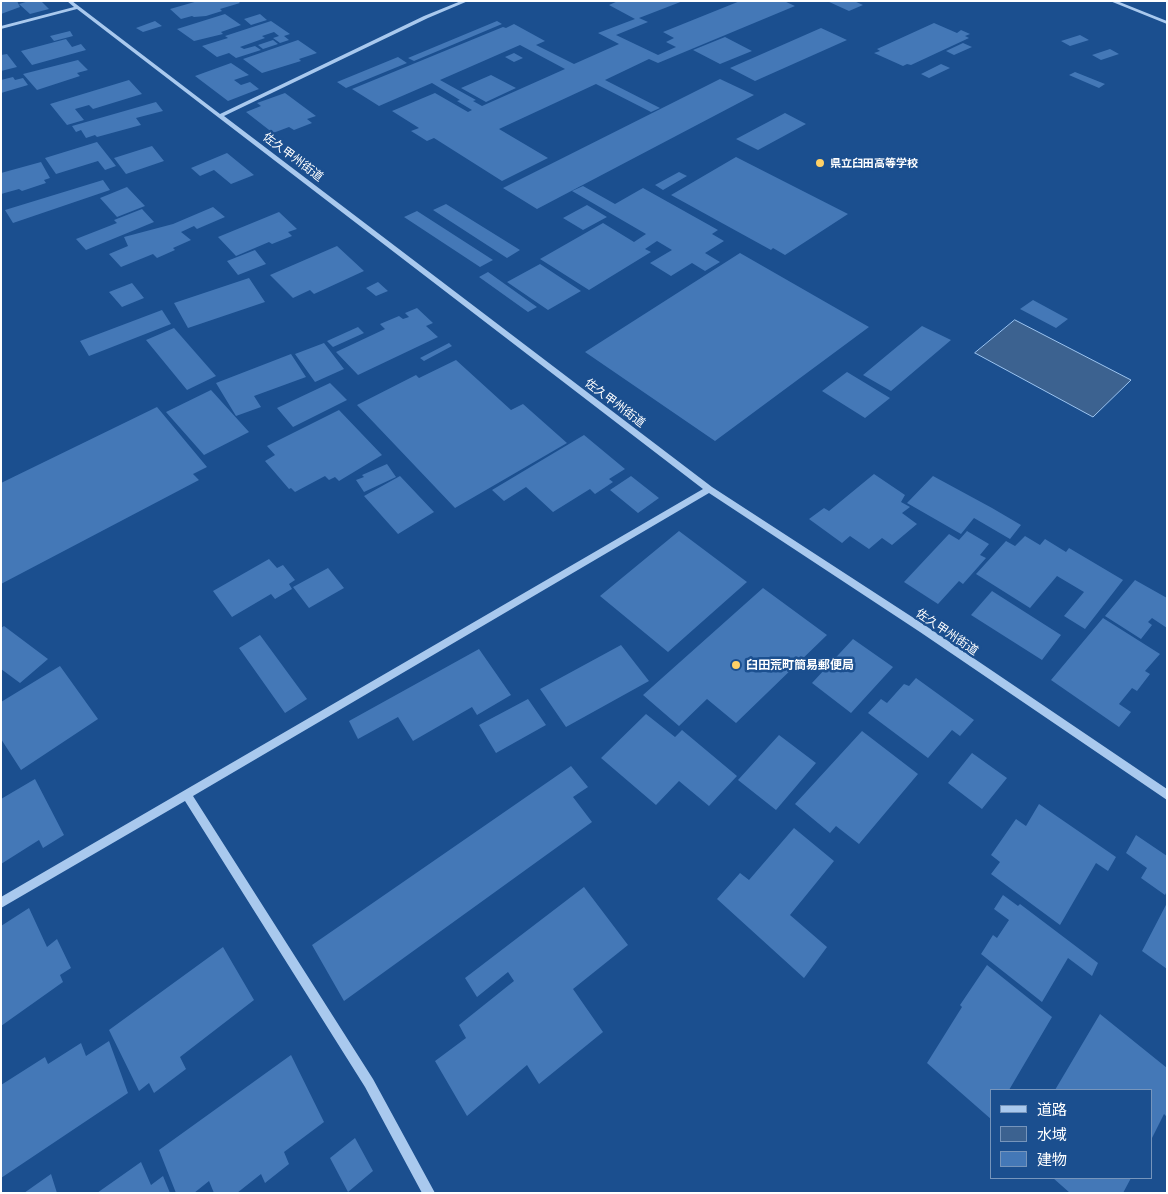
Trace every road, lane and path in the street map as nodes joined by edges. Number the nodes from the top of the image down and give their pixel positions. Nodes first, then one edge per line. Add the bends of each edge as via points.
1 (69, 1) edge
2 (466, 1) edge
3 (1112, 1) edge
4 (76, 8) junction
5 (1167, 23) edge
6 (1, 28) edge
7 (220, 116) junction
8 (709, 488) junction
9 (187, 794) junction
10 (1167, 795) edge
11 (1, 903) edge
12 (429, 1193) edge

1 - 4 street, 佐久甲州街道
2 - 7 street
3 - 5 street
4 - 6 street
4 - 7 street, 佐久甲州街道
7 - 8 street, 佐久甲州街道
8 - 9 street
8 - 10 street, 佐久甲州街道
9 - 11 street
9 - 12 street via 369,1083

